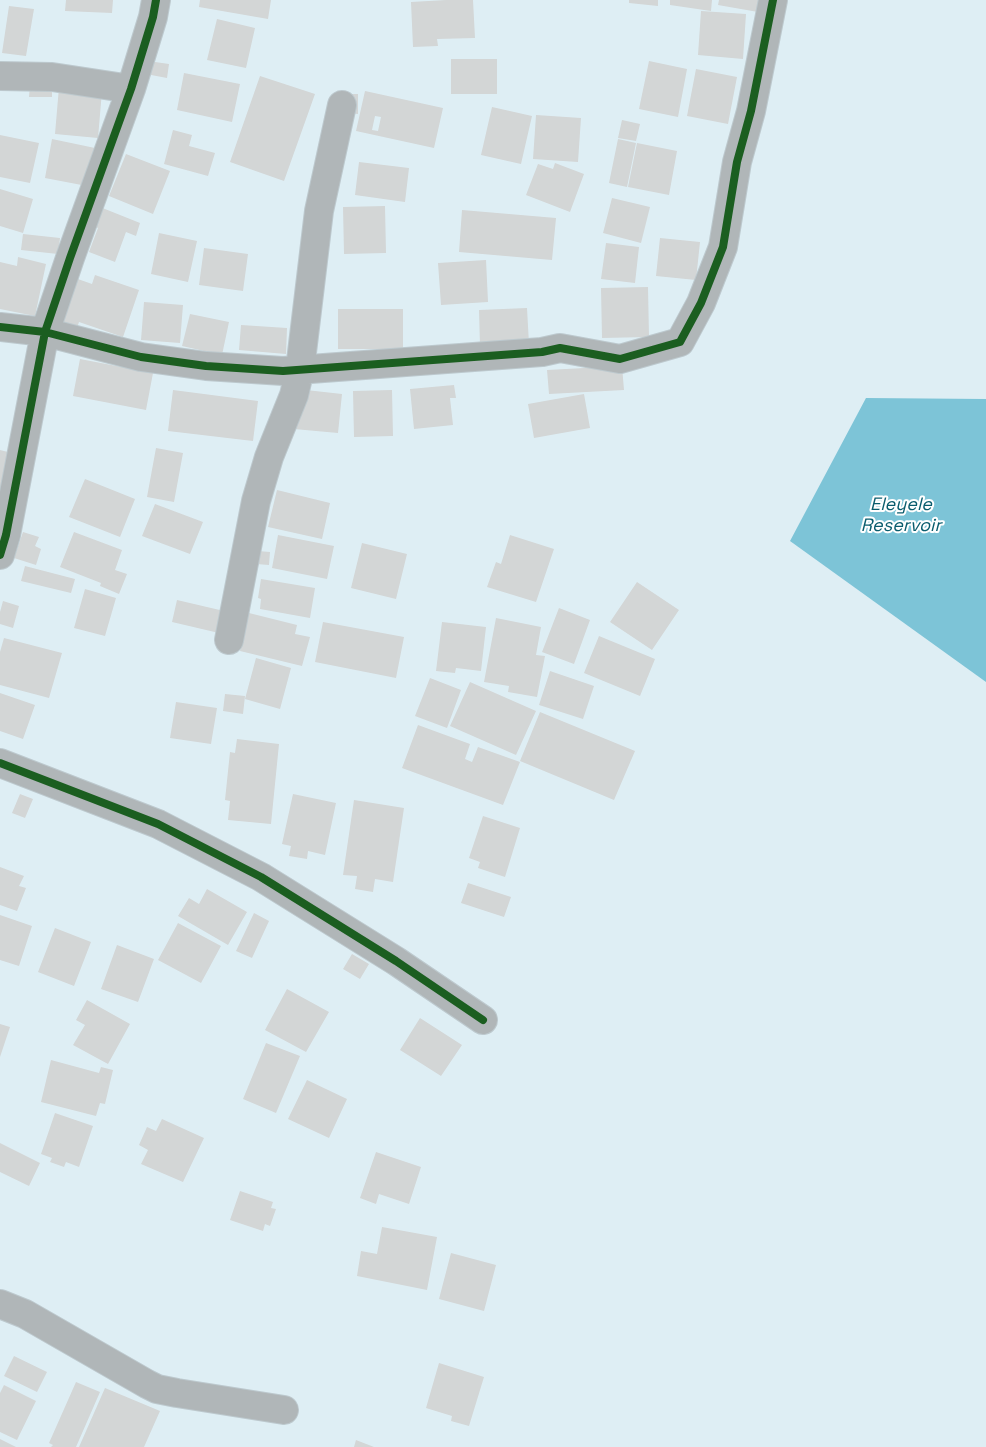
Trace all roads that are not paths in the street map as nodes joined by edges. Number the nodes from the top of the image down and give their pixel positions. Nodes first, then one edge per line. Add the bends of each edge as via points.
1 (156, 0) edge
2 (773, 0) edge
3 (0, 76) edge
4 (131, 89) junction
5 (342, 105) dead end
6 (0, 327) edge
7 (45, 332) junction
8 (300, 369) junction
9 (0, 555) edge
10 (229, 640) dead end
11 (0, 763) edge
12 (483, 1020) dead end
13 (0, 1304) edge
14 (284, 1410) dead end

1 - 4 street
2 - 8 street via 751,111 737,162 723,247 680,342 620,359 560,348 542,352
3 - 4 street via 52,76
4 - 7 street
5 - 8 street via 319,211
6 - 7 street
7 - 8 street via 141,357 206,366
7 - 9 street
8 - 10 street via 294,395 269,457 256,501
11 - 12 street via 158,824 261,877
13 - 14 street via 25,1314 157,1388

